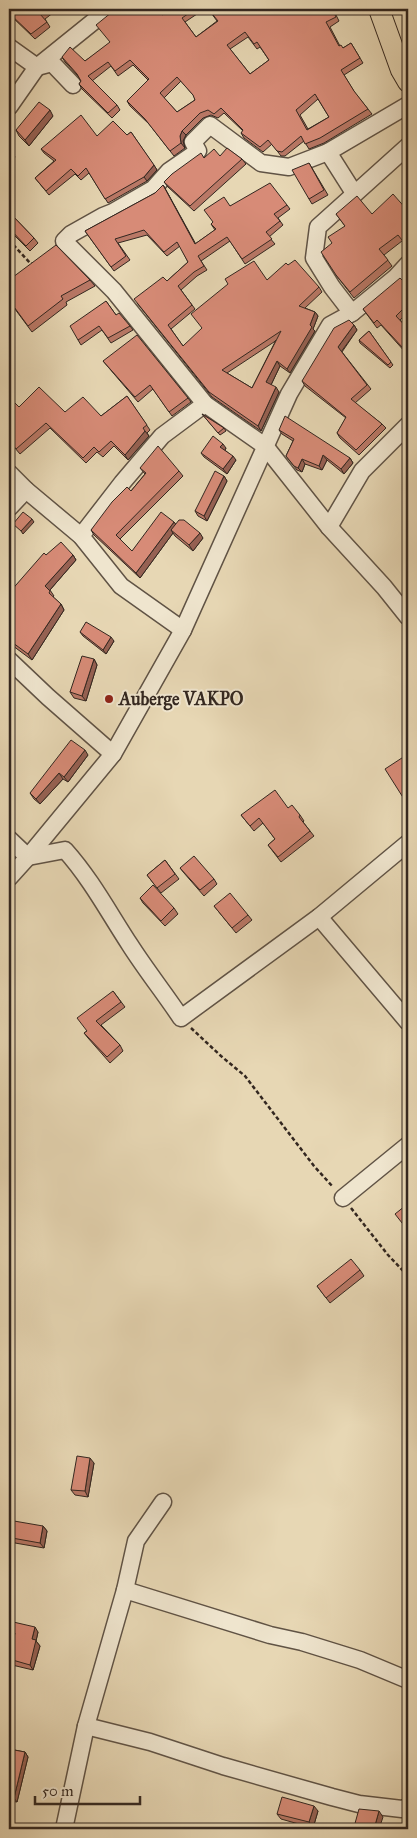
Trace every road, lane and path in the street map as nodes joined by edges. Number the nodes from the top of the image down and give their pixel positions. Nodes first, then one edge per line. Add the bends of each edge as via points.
1 (109, 9) edge
2 (379, 9) edge
3 (9, 47) edge
4 (37, 67) junction
5 (408, 82) edge
6 (73, 85) dead end
7 (408, 104) edge
8 (9, 107) edge
9 (408, 146) edge
10 (328, 152) junction
11 (354, 193) junction
12 (9, 240) edge
13 (38, 264) edge
14 (408, 264) edge
15 (352, 313) junction
16 (205, 404) junction
17 (408, 425) edge
18 (265, 446) junction
19 (9, 473) edge
20 (26, 490) junction
21 (9, 508) edge
22 (329, 527) junction
23 (81, 536) junction
24 (408, 617) edge
25 (183, 630) junction
26 (9, 660) edge
27 (113, 754) junction
28 (9, 839) edge
29 (408, 843) edge
30 (28, 857) junction
31 (9, 878) edge
32 (319, 917) junction
33 (181, 1018) junction
34 (408, 1022) edge
35 (408, 1144) edge
36 (343, 1198) junction
37 (408, 1276) edge
38 (163, 1502) dead end
39 (125, 1590) junction
40 (408, 1680) edge
41 (86, 1726) junction
42 (408, 1807) edge
43 (64, 1829) edge

1 - 4 street
2 - 5 main road
3 - 4 street
4 - 6 street via 52,63
4 - 8 street
7 - 10 street
9 - 11 street
10 - 11 street
10 - 16 street via 289,167 261,163 210,125 193,142 198,150 169,171 153,190 71,234 64,241 114,291
11 - 15 street via 318,227 314,258
12 - 13 path via 30,263
14 - 15 street
15 - 18 street via 330,325 289,394
16 - 18 street
16 - 23 street via 162,436
17 - 22 street via 362,471
18 - 22 street
18 - 25 street
19 - 20 street
20 - 21 street
20 - 23 street
22 - 24 street
23 - 25 street via 121,586
25 - 27 street
26 - 27 street
27 - 30 street
28 - 30 street
29 - 32 street
30 - 31 street
30 - 33 street via 65,850
32 - 33 street
32 - 34 street
33 - 36 path via 246,1076 314,1166
35 - 36 street
36 - 37 path
38 - 39 street via 136,1541
39 - 40 street via 360,1660
39 - 41 street
41 - 42 street via 359,1804
41 - 43 street

